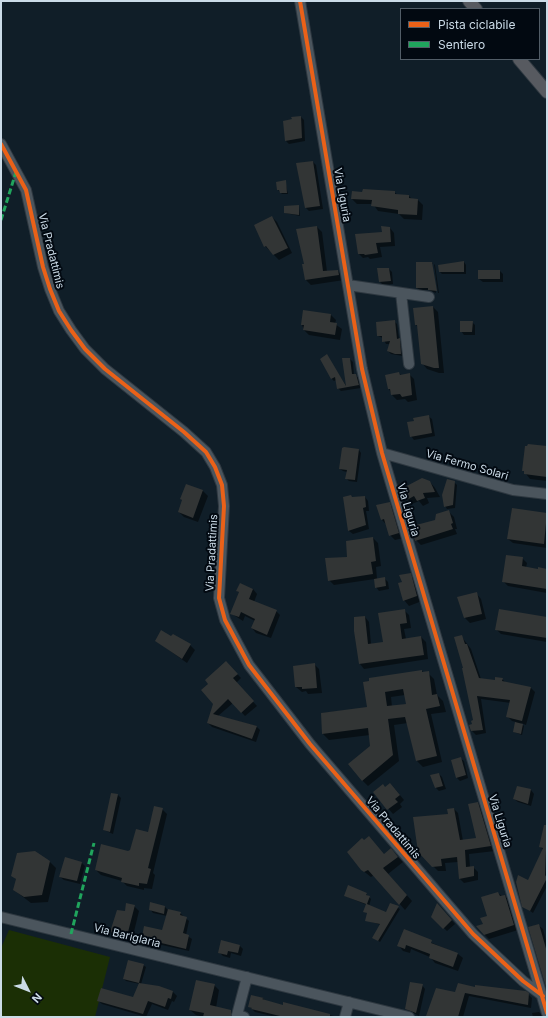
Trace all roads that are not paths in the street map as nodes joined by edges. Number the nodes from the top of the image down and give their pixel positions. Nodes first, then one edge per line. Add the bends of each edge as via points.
1 (300, 1) edge
2 (520, 60) edge
3 (547, 92) edge
4 (1, 144) edge
5 (348, 285) junction
6 (401, 293) junction
7 (429, 297) dead end
8 (409, 364) dead end
9 (382, 453) junction
10 (547, 494) edge
11 (1, 918) edge
12 (247, 977) junction
13 (543, 996) junction
14 (349, 1002) junction
15 (546, 1009) edge
16 (244, 1017) edge
17 (345, 1017) edge
18 (409, 1017) edge

1 - 5 street, Via Liguria
2 - 3 main road
4 - 13 street, Via Pradattimis via 26,190 50,289 59,311 71,330 105,369 184,432 206,452 215,467 222,485 224,506 219,598 225,620 249,665 310,744 473,934 523,981
5 - 6 street
5 - 9 street, Via Liguria via 362,368
6 - 7 street
6 - 8 street
9 - 10 street, Via Fermo Solari via 513,490
9 - 13 street, Via Liguria
11 - 12 street, Via Bariglaria
12 - 14 street, Via Bariglaria
12 - 16 street via 237,1015
13 - 15 street, Via Liguria
14 - 17 street
14 - 18 street, Via Bariglaria

